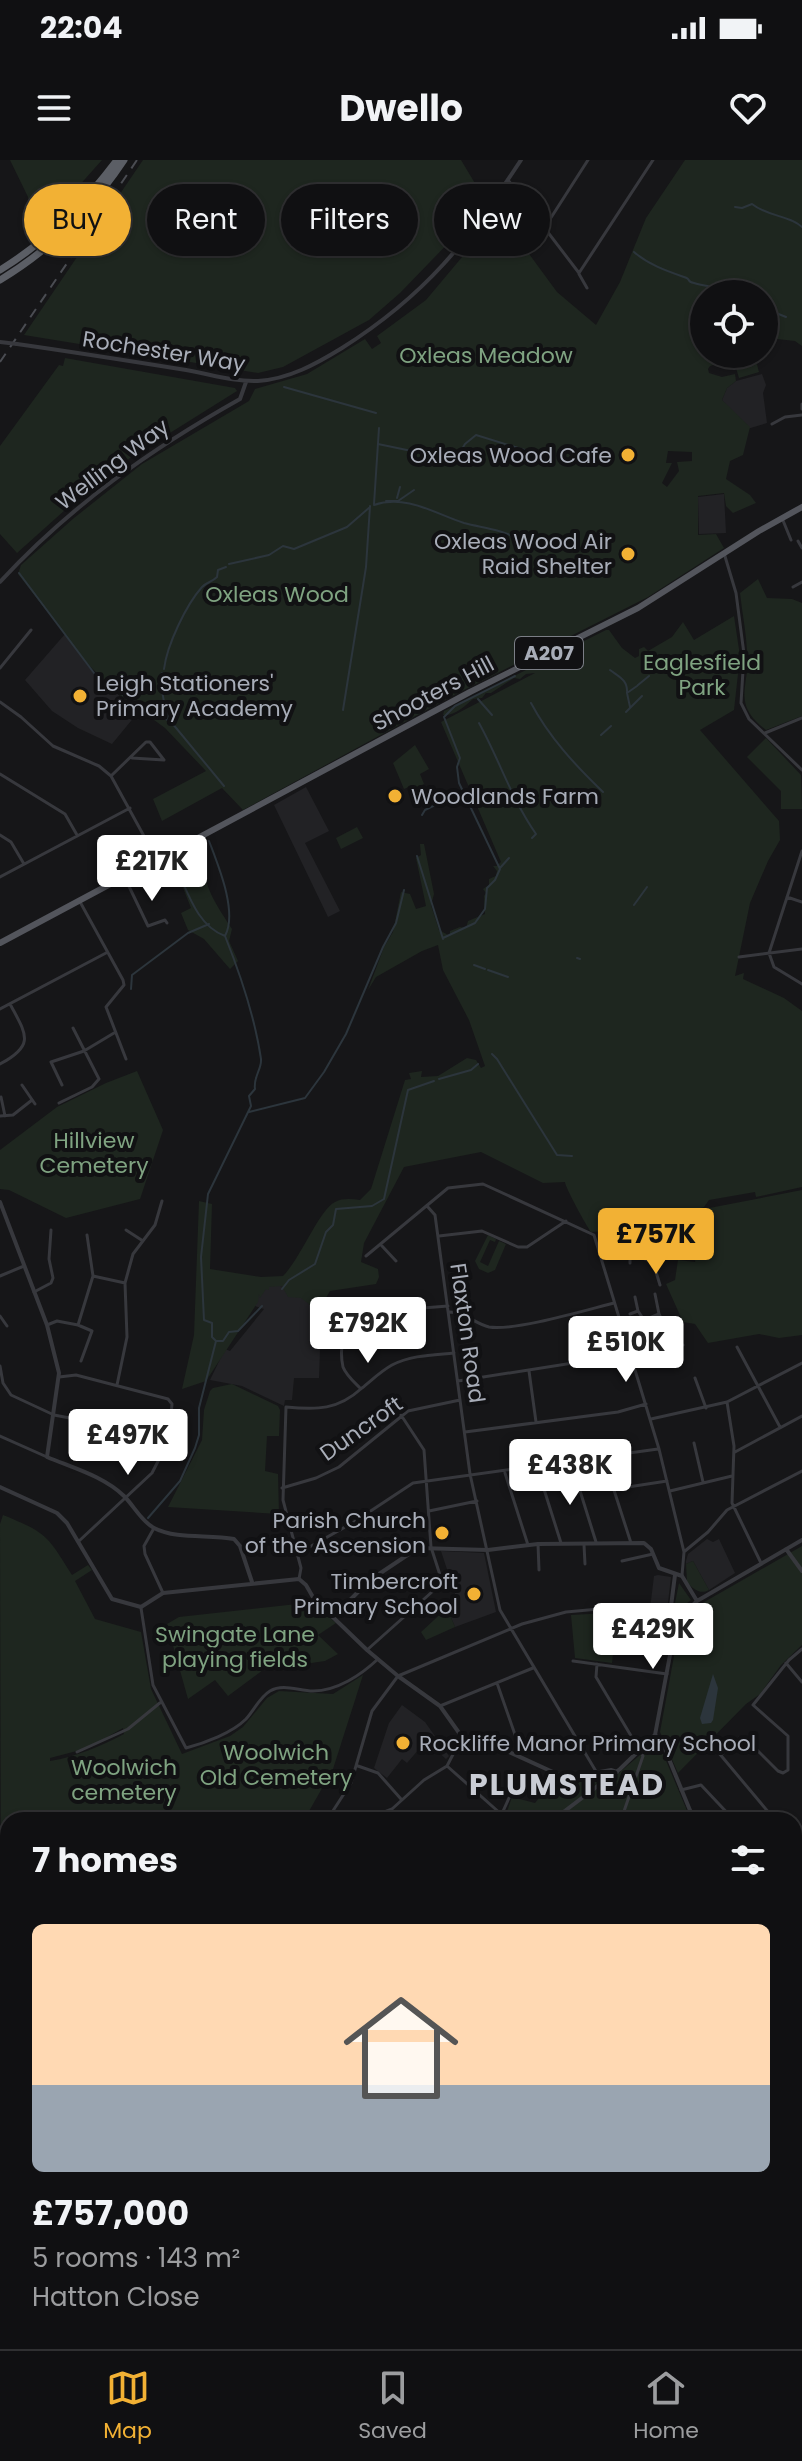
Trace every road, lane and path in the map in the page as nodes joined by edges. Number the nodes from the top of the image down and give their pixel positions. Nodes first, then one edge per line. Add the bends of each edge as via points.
1 (117, 160) edge
2 (124, 160) edge
3 (521, 160) edge
4 (588, 160) edge
5 (653, 160) edge
6 (508, 180) junction
7 (511, 184) edge
8 (550, 219) edge
9 (550, 236) edge
10 (0, 270) edge
11 (579, 273) junction
12 (0, 280) edge
13 (587, 288) dead end
14 (0, 342) edge
15 (246, 381) junction
16 (802, 415) edge
17 (772, 424) dead end
18 (802, 507) edge
19 (782, 517) junction
20 (791, 540) dead end
21 (798, 541) dead end
22 (802, 548) edge
23 (724, 553) junction
24 (0, 582) edge
25 (802, 582) edge
26 (793, 587) dead end
27 (31, 630) dead end
28 (0, 668) edge
29 (0, 702) edge
30 (802, 718) edge
31 (765, 733) junction
32 (132, 758) junction
33 (802, 770) edge
34 (0, 774) edge
35 (111, 776) junction
36 (130, 808) junction
37 (0, 835) edge
38 (77, 836) junction
39 (802, 851) edge
40 (158, 859) junction
41 (800, 862) edge
42 (24, 864) junction
43 (124, 876) junction
44 (0, 877) edge
45 (786, 897) junction
46 (79, 900) junction
47 (802, 902) edge
48 (165, 920) dead end
49 (1, 940) edge
50 (802, 949) edge
51 (108, 952) junction
52 (769, 953) junction
53 (739, 957) dead end
54 (802, 984) edge
55 (10, 1004) junction
56 (0, 1009) edge
57 (73, 1028) dead end
58 (114, 1033) junction
59 (84, 1051) junction
60 (126, 1059) dead end
61 (45, 1061) dead end
62 (51, 1062) junction
63 (0, 1064) edge
64 (109, 1078) dead end
65 (99, 1079) junction
66 (22, 1085) dead end
67 (62, 1085) dead end
68 (1, 1097) edge
69 (32, 1100) junction
70 (59, 1103) dead end
71 (35, 1104) dead end
72 (3, 1116) edge
73 (162, 1201) dead end
74 (0, 1202) edge
75 (427, 1206) junction
76 (3, 1217) edge
77 (566, 1221) junction
78 (694, 1228) dead end
79 (51, 1230) dead end
80 (126, 1230) dead end
81 (87, 1235) dead end
82 (439, 1236) junction
83 (143, 1241) junction
84 (380, 1245) junction
85 (630, 1254) junction
86 (600, 1255) junction
87 (366, 1256) dead end
88 (396, 1261) dead end
89 (653, 1262) junction
90 (630, 1263) dead end
91 (24, 1266) junction
92 (0, 1276) edge
93 (93, 1276) junction
94 (125, 1283) junction
95 (660, 1285) dead end
96 (34, 1292) junction
97 (655, 1294) dead end
98 (635, 1297) dead end
99 (614, 1303) junction
100 (448, 1309) junction
101 (638, 1311) junction
102 (630, 1314) dead end
103 (659, 1314) junction
104 (0, 1316) edge
105 (644, 1320) junction
106 (47, 1325) junction
107 (78, 1325) junction
108 (7, 1326) dead end
109 (623, 1329) junction
110 (683, 1345) dead end
111 (675, 1347) junction
112 (737, 1347) dead end
113 (454, 1353) junction
114 (630, 1354) junction
115 (652, 1354) dead end
116 (81, 1361) dead end
117 (802, 1363) edge
118 (0, 1366) edge
119 (529, 1371) junction
120 (59, 1377) junction
121 (695, 1378) dead end
122 (458, 1381) junction
123 (2, 1384) edge
124 (117, 1385) junction
125 (758, 1387) junction
126 (361, 1390) junction
127 (460, 1400) junction
128 (727, 1402) junction
129 (646, 1404) junction
130 (706, 1408) junction
131 (54, 1415) junction
132 (401, 1415) junction
133 (802, 1416) edge
134 (651, 1419) junction
135 (536, 1423) junction
136 (780, 1427) junction
137 (465, 1432) junction
138 (0, 1436) edge
139 (694, 1443) dead end
140 (659, 1449) junction
141 (734, 1452) junction
142 (163, 1455) junction
143 (47, 1457) junction
144 (604, 1457) junction
145 (571, 1462) junction
146 (537, 1467) junction
147 (802, 1471) edge
148 (504, 1472) junction
149 (733, 1475) junction
150 (471, 1476) junction
151 (426, 1481) junction
152 (667, 1481) junction
153 (703, 1482) junction
154 (0, 1487) edge
155 (282, 1488) junction
156 (614, 1489) junction
157 (670, 1491) junction
158 (125, 1497) junction
159 (477, 1501) junction
160 (734, 1507) junction
161 (429, 1511) junction
162 (154, 1528) junction
163 (802, 1540) edge
164 (79, 1541) junction
165 (631, 1543) junction
166 (538, 1544) junction
167 (528, 1545) junction
168 (562, 1545) junction
169 (584, 1545) junction
170 (597, 1545) junction
171 (431, 1547) junction
172 (786, 1549) junction
173 (488, 1550) junction
174 (684, 1552) junction
175 (297, 1554) junction
176 (653, 1554) junction
177 (622, 1561) dead end
178 (761, 1563) junction
179 (585, 1564) dead end
180 (539, 1570) dead end
181 (802, 1571) edge
182 (675, 1575) junction
183 (682, 1576) junction
184 (299, 1579) junction
185 (252, 1583) junction
186 (163, 1593) junction
187 (697, 1601) junction
188 (141, 1607) junction
189 (670, 1614) junction
190 (334, 1616) junction
191 (681, 1619) junction
192 (511, 1630) junction
193 (802, 1649) edge
194 (367, 1650) junction
195 (378, 1659) junction
196 (573, 1661) dead end
197 (786, 1663) junction
198 (597, 1664) junction
199 (534, 1668) junction
200 (667, 1674) junction
201 (398, 1676) junction
202 (802, 1682) edge
203 (497, 1683) junction
204 (161, 1702) junction
205 (440, 1706) junction
206 (655, 1735) junction
207 (462, 1737) junction
208 (708, 1740) dead end
209 (541, 1741) dead end
210 (520, 1749) junction
211 (641, 1751) junction
212 (77, 1752) dead end
213 (721, 1755) junction
214 (518, 1756) junction
215 (356, 1765) junction
216 (447, 1766) junction
217 (617, 1772) junction
218 (597, 1773) junction
219 (681, 1790) junction
220 (509, 1798) dead end
221 (401, 1799) junction
222 (332, 1812) edge
223 (384, 1812) edge
224 (499, 1812) edge
225 (502, 1812) edge
226 (564, 1812) edge
227 (624, 1812) edge
228 (691, 1812) edge
229 (726, 1812) edge
230 (768, 1812) edge

1 - 10 highway via 55,229
2 - 12 highway via 68,228
3 - 6 street, Rochester Way
4 - 8 street
5 - 11 street
6 - 7 street
6 - 15 street, Rochester Way via 452,257 375,326 301,370
9 - 11 street
11 - 13 street
14 - 15 street, Rochester Way, bridge
15 - 24 street, Welling Way via 240,399 105,484
16 - 17 street
18 - 19 main road, Shooters Hill / A207
19 - 20 street
19 - 23 main road, Shooters Hill / A207
21 - 22 street
23 - 31 street via 744,648 741,703
23 - 40 main road, Shooters Hill / A207 via 638,608
25 - 26 street
27 - 28 street
29 - 35 street via 49,744
30 - 31 street
31 - 33 street
32 - 32 street via 162,761 164,761 148,742
32 - 35 street
34 - 38 street via 65,814
35 - 36 street
36 - 38 street
36 - 40 street
37 - 42 street via 11,842
38 - 42 street
39 - 41 street
40 - 43 main road, A207
41 - 45 street
42 - 44 street
43 - 46 main road, A207
43 - 48 street via 148,926
45 - 47 street
45 - 52 street
46 - 49 main road, A207
46 - 51 street
50 - 52 street
51 - 55 street
51 - 58 street via 126,985 106,1007
52 - 53 street
52 - 54 street via 774,967
55 - 56 street
55 - 63 street via 26,1035 24,1047
57 - 59 street
58 - 59 street
58 - 60 street
59 - 62 street
59 - 65 street
61 - 62 street
62 - 67 street
64 - 65 street
65 - 70 street
66 - 69 street
68 - 72 street
69 - 71 street
69 - 72 street
73 - 83 street
74 - 76 street
75 - 77 street via 448,1188 483,1184
75 - 82 street, Flaxton Road via 435,1215
75 - 84 street
76 - 91 street
77 - 82 street via 524,1248 482,1231
77 - 86 street via 590,1232
78 - 89 street via 673,1230
79 - 96 street via 53,1278
80 - 83 street
81 - 93 street
82 - 100 street, Flaxton Road
83 - 94 street via 133,1254
84 - 87 street
84 - 88 street
85 - 86 street via 619,1249
85 - 89 street
85 - 90 street
86 - 99 street
89 - 95 street
91 - 92 street
91 - 96 street
93 - 94 street
93 - 107 street
94 - 124 street via 127,1337
96 - 106 street
97 - 103 street
98 - 101 street
99 - 100 street via 495,1327
99 - 109 street
100 - 113 street, Flaxton Road
100 - 126 street via 352,1317 345,1327 343,1366
101 - 102 street
101 - 105 street
103 - 105 street
103 - 111 street
104 - 108 street
105 - 109 street
106 - 107 street
106 - 120 street
107 - 116 street via 92,1331
109 - 114 street
110 - 111 street
111 - 115 street
112 - 125 street
113 - 122 street, Flaxton Road
113 - 126 street via 402,1360
114 - 119 street
114 - 129 street
117 - 125 street
118 - 123 street
119 - 122 street
119 - 135 street
120 - 124 street via 76,1375
120 - 131 street
121 - 130 street
122 - 127 street, Flaxton Road
123 - 131 street via 11,1395
124 - 142 street via 172,1404
125 - 128 street
125 - 136 street
126 - 155 street via 326,1409 286,1407
127 - 132 street, Duncroft
127 - 137 street, Flaxton Road
128 - 130 street
128 - 141 street
129 - 134 street
129 - 135 street
130 - 134 street
131 - 142 street via 96,1423
131 - 143 street
132 - 151 street via 421,1442
132 - 155 street, Duncroft via 339,1467
133 - 136 street
134 - 140 street
135 - 137 street
136 - 141 street
137 - 150 street, Flaxton Road
138 - 143 street
139 - 153 street
140 - 144 street
140 - 152 street
141 - 149 street
142 - 158 street
143 - 158 street via 106,1482
144 - 145 street
144 - 156 street
145 - 146 street
145 - 170 street
146 - 148 street
146 - 168 street
147 - 160 street
148 - 150 street
148 - 167 street
149 - 153 street
149 - 160 street
150 - 151 street
150 - 159 street, Flaxton Road
151 - 161 street
151 - 175 street via 413,1483
152 - 156 street
152 - 157 street
153 - 157 street
154 - 164 street via 57,1513
155 - 175 street
156 - 165 street
157 - 174 street
158 - 162 street
158 - 164 street
159 - 161 street
159 - 173 street, Flaxton Road
160 - 174 street
160 - 178 street
161 - 171 street
162 - 185 street via 234,1539
162 - 186 street via 145,1554
163 - 172 street
164 - 188 street via 112,1599
165 - 170 street
165 - 176 street via 644,1543
166 - 167 street
166 - 168 street
166 - 180 street
167 - 173 street
168 - 169 street
169 - 170 street
169 - 179 street
171 - 173 street
171 - 190 street via 414,1550 373,1578
171 - 194 street via 439,1568 436,1588
172 - 178 street
172 - 181 street
173 - 192 street, Flaxton Road via 500,1610
174 - 183 street
175 - 184 street
176 - 177 street
176 - 182 street via 659,1568
178 - 187 street
182 - 183 street
182 - 189 street
183 - 187 street
184 - 185 street
184 - 190 street
185 - 186 street
186 - 188 street
187 - 191 street
188 - 204 street via 153,1685
189 - 191 street
189 - 192 street via 576,1611
190 - 194 street
191 - 200 street
192 - 199 street, Flaxton Road
192 - 201 street
193 - 197 street
194 - 195 street
195 - 201 street
195 - 204 street via 330,1689 271,1690 244,1721 189,1748 183,1747
196 - 198 street
197 - 202 street
197 - 213 street via 753,1705 788,1736 788,1770 778,1771 744,1737
198 - 200 street
198 - 211 street via 596,1677
199 - 203 street
199 - 218 street, Flaxton Road
200 - 206 street
201 - 205 street
201 - 215 street via 372,1711
203 - 205 street
203 - 210 street
204 - 212 street via 128,1729
205 - 207 street
206 - 211 street
206 - 219 street
207 - 214 street
207 - 216 street
208 - 213 street
209 - 210 street
210 - 214 street
211 - 217 street
211 - 227 street
213 - 230 street
214 - 218 street via 566,1778
215 - 221 street via 378,1773
215 - 222 street
216 - 221 street
216 - 224 street
217 - 218 street
217 - 226 street
219 - 228 street
219 - 229 street via 701,1785
220 - 225 street
221 - 223 street

